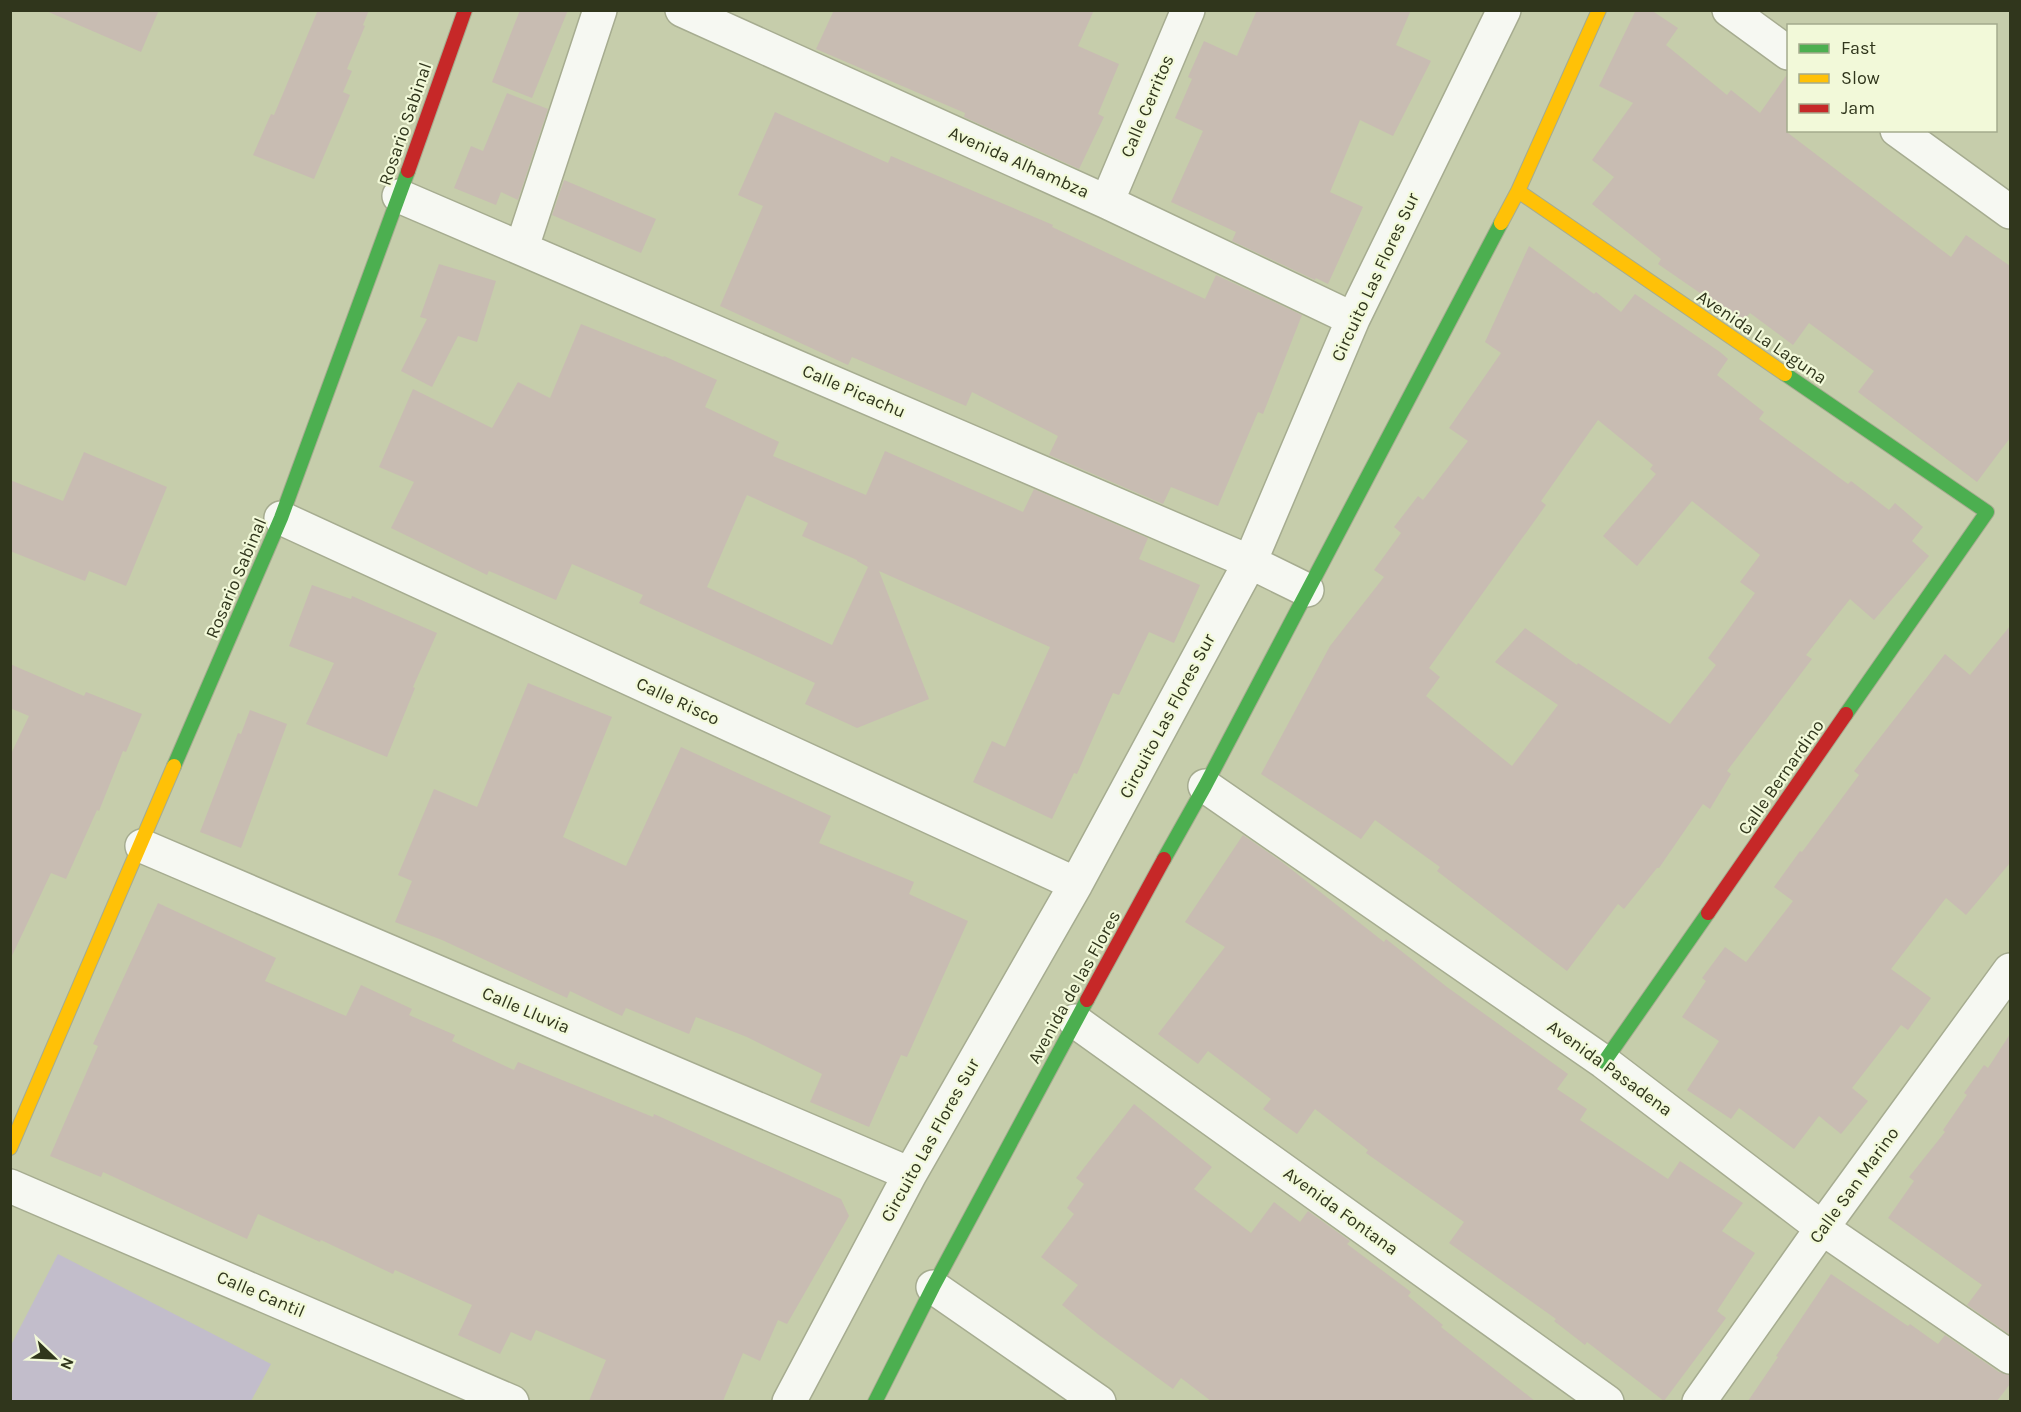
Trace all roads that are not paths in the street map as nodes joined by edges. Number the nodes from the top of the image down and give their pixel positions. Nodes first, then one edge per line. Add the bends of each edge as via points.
1 (465, 10) edge
2 (600, 10) edge
3 (682, 10) edge
4 (1188, 10) edge
5 (1504, 10) edge
6 (1599, 10) edge
7 (1729, 10) edge
8 (1787, 52) edge
9 (1899, 132) edge
10 (1518, 191) junction
11 (399, 196) junction
12 (1107, 202) junction
13 (2010, 212) edge
14 (522, 247) junction
15 (1353, 319) junction
16 (1987, 512) joint
17 (281, 518) junction
18 (1250, 562) junction
19 (1307, 590) junction
20 (1204, 786) junction
21 (142, 846) junction
22 (1076, 884) junction
23 (2010, 970) edge
24 (1075, 1022) junction
25 (1604, 1062) junction
26 (10, 1148) edge
27 (910, 1174) junction
28 (10, 1186) edge
29 (1822, 1228) junction
30 (933, 1287) junction
31 (2010, 1357) edge
32 (512, 1401) edge
33 (789, 1401) edge
34 (875, 1401) edge
35 (1099, 1401) edge
36 (1607, 1401) edge
37 (1699, 1401) edge

1 - 11 street, Rosario Sabinal
2 - 14 street
3 - 12 street, Avenida Alhambza
4 - 12 street, Calle Cerritos
5 - 15 street, Circuito Las Flores Sur
6 - 10 street
7 - 8 street
9 - 13 street
10 - 16 street, Avenida La Laguna
10 - 19 street
11 - 14 street, Calle Picachu
11 - 17 street, Rosario Sabinal
12 - 15 street, Avenida Alhambza
14 - 18 street, Calle Picachu
15 - 18 street, Circuito Las Flores Sur
16 - 25 street, Calle Bernardino
17 - 21 street, Rosario Sabinal
17 - 22 street, Calle Risco
18 - 19 street, Calle Picachu
18 - 22 street, Circuito Las Flores Sur
19 - 20 street, Avenida de las Flores
20 - 24 street, Avenida de las Flores
20 - 25 street, Avenida Pasadena
21 - 26 street, Rosario Sabinal
21 - 27 street, Calle Lluvia
22 - 27 street, Circuito Las Flores Sur
23 - 29 street, Calle San Marino
24 - 30 street, Avenida de las Flores
24 - 36 street, Avenida Fontana
25 - 29 street, Avenida Pasadena
27 - 33 street, Circuito Las Flores Sur
28 - 32 street, Calle Cantil
29 - 31 street, Avenida Pasadena
29 - 37 street, Calle San Marino
30 - 34 street, Avenida de las Flores
30 - 35 street

